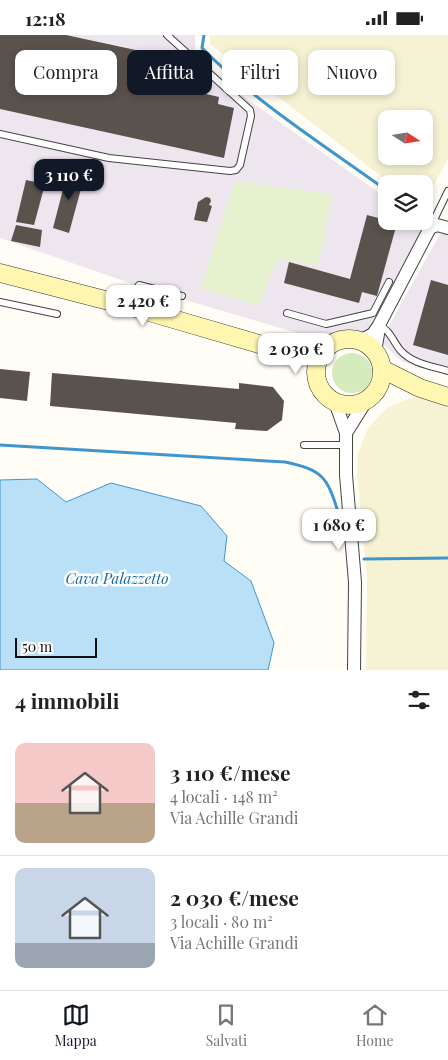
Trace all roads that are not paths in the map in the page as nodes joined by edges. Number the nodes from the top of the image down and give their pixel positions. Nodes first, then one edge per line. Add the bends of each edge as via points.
1 (168, 35) edge
2 (0, 135) edge
3 (448, 191) edge
4 (433, 222) edge
5 (433, 227) edge
6 (448, 228) edge
7 (429, 230) edge
8 (0, 273) edge
9 (389, 282) dead end
10 (182, 296) dead end
11 (0, 302) edge
12 (126, 306) junction
13 (287, 313) dead end
14 (57, 314) dead end
15 (380, 325) junction
16 (360, 341) junction
17 (376, 353) junction
18 (292, 354) junction
19 (322, 354) junction
20 (382, 369) junction
21 (317, 371) junction
22 (448, 371) edge
23 (424, 390) junction
24 (372, 395) junction
25 (448, 397) edge
26 (335, 402) junction
27 (346, 439) junction
28 (304, 445) dead end
29 (354, 670) edge

1 - 2 lane via 250,110 240,165 236,170 108,158
3 - 4 lane
5 - 6 street
7 - 15 street
8 - 12 main road
9 - 13 lane via 373,313 326,324
10 - 12 lane via 139,285
11 - 14 lane
12 - 18 main road
15 - 16 street via 373,334
15 - 17 street
15 - 22 lane via 389,331 408,358
16 - 17 main road
16 - 19 main road via 338,342
17 - 20 main road
18 - 19 main road
18 - 21 main road
19 - 21 main road
20 - 23 main road
20 - 24 main road via 381,379
21 - 26 main road via 321,389
23 - 24 main road via 395,387
23 - 25 main road
24 - 26 main road via 358,405
24 - 27 street
26 - 27 street
27 - 28 lane
27 - 29 street via 355,582

